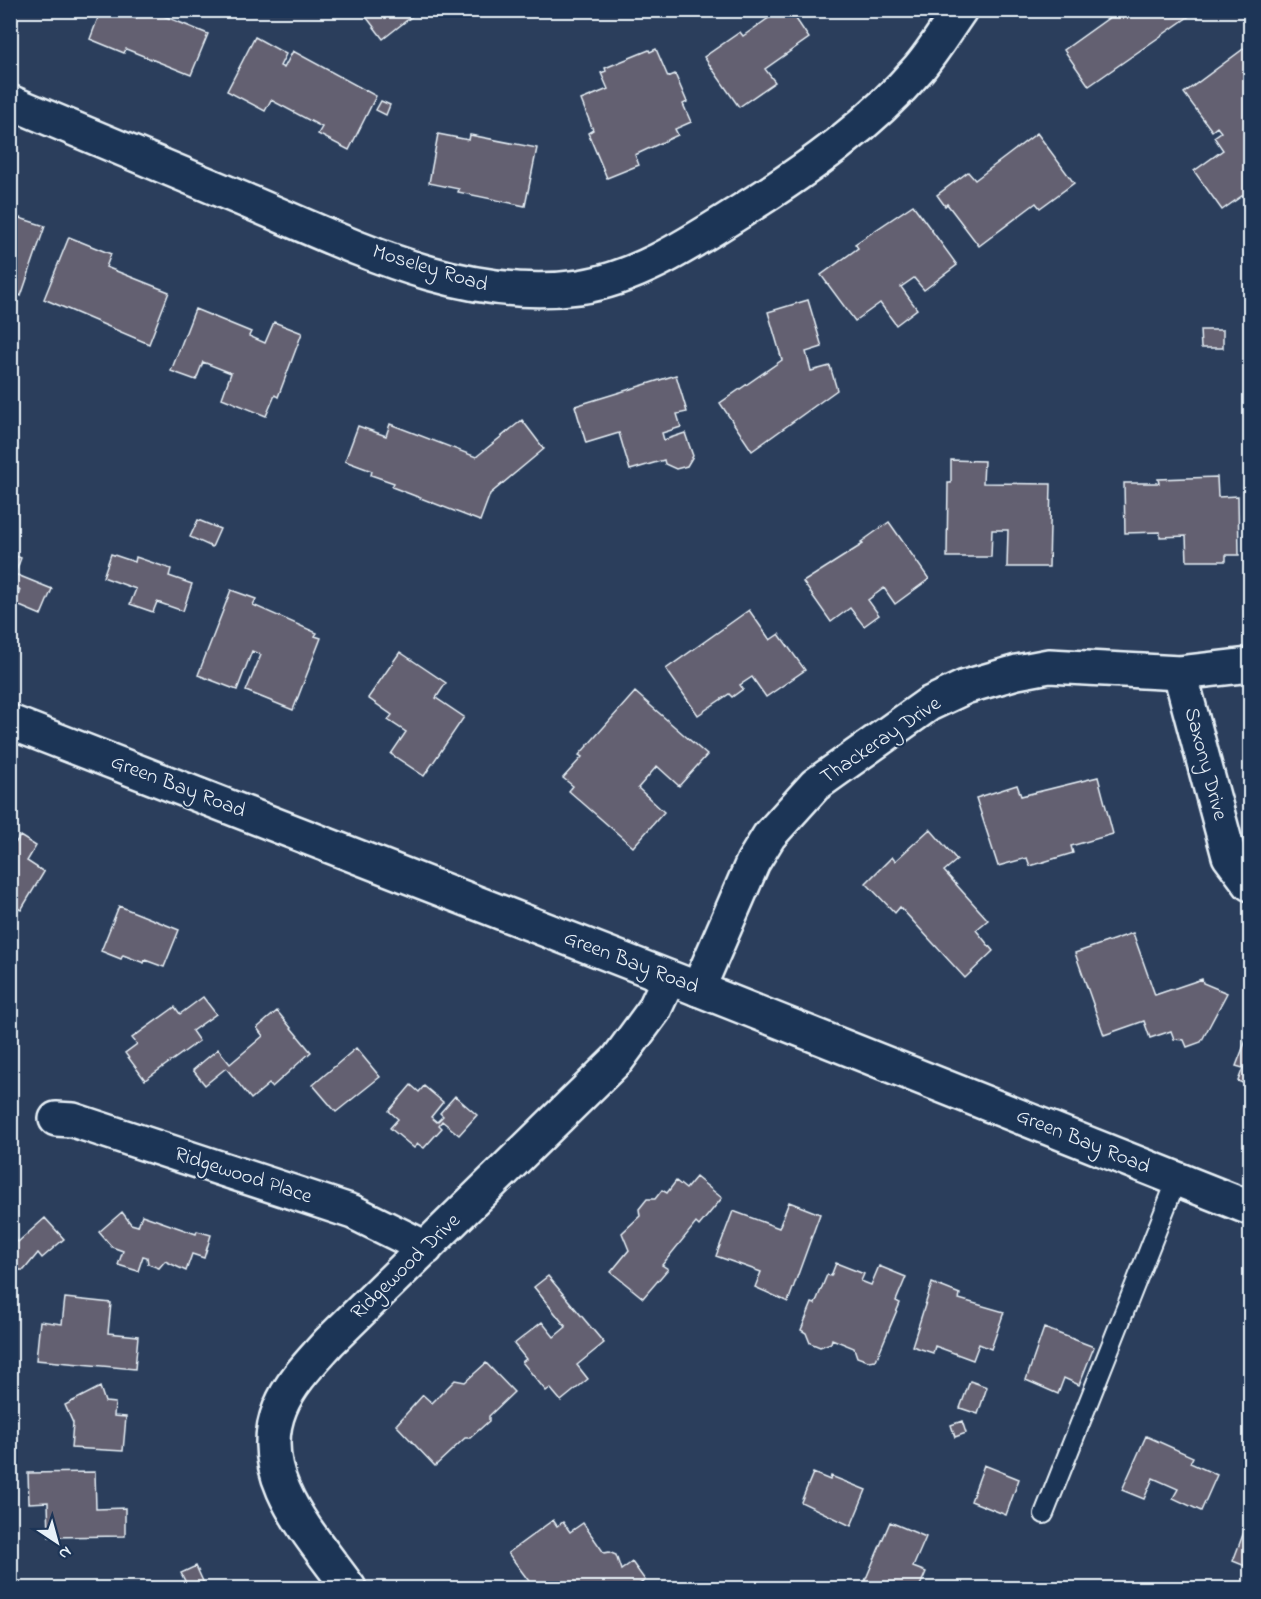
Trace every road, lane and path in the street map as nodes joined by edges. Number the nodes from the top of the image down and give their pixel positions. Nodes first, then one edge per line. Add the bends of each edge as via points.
1 (960, 10) edge
2 (10, 102) edge
3 (1251, 665) edge
4 (1180, 673) junction
5 (10, 722) edge
6 (1251, 884) edge
7 (684, 984) junction
8 (56, 1119) dead end
9 (1176, 1179) junction
10 (1251, 1208) edge
11 (426, 1248) junction
12 (1044, 1514) dead end
13 (349, 1588) edge

1 - 2 street, Moseley Road via 920,67 882,107 839,144 764,197 684,247 616,279 536,292 488,288 403,265
3 - 4 street, Thackeray Drive
4 - 6 street, Saxony Drive via 1229,856
4 - 7 street, Thackeray Drive via 1049,666 965,687 929,704 815,785 770,836
5 - 7 street, Green Bay Road
7 - 9 street, Green Bay Road
7 - 11 street, Ridgewood Drive via 654,1010 618,1059
8 - 11 street, Ridgewood Place via 73,1120 353,1212
9 - 10 street, Green Bay Road
9 - 12 lane
11 - 13 street, Ridgewood Drive via 298,1376 280,1408 272,1436 273,1464 280,1486

